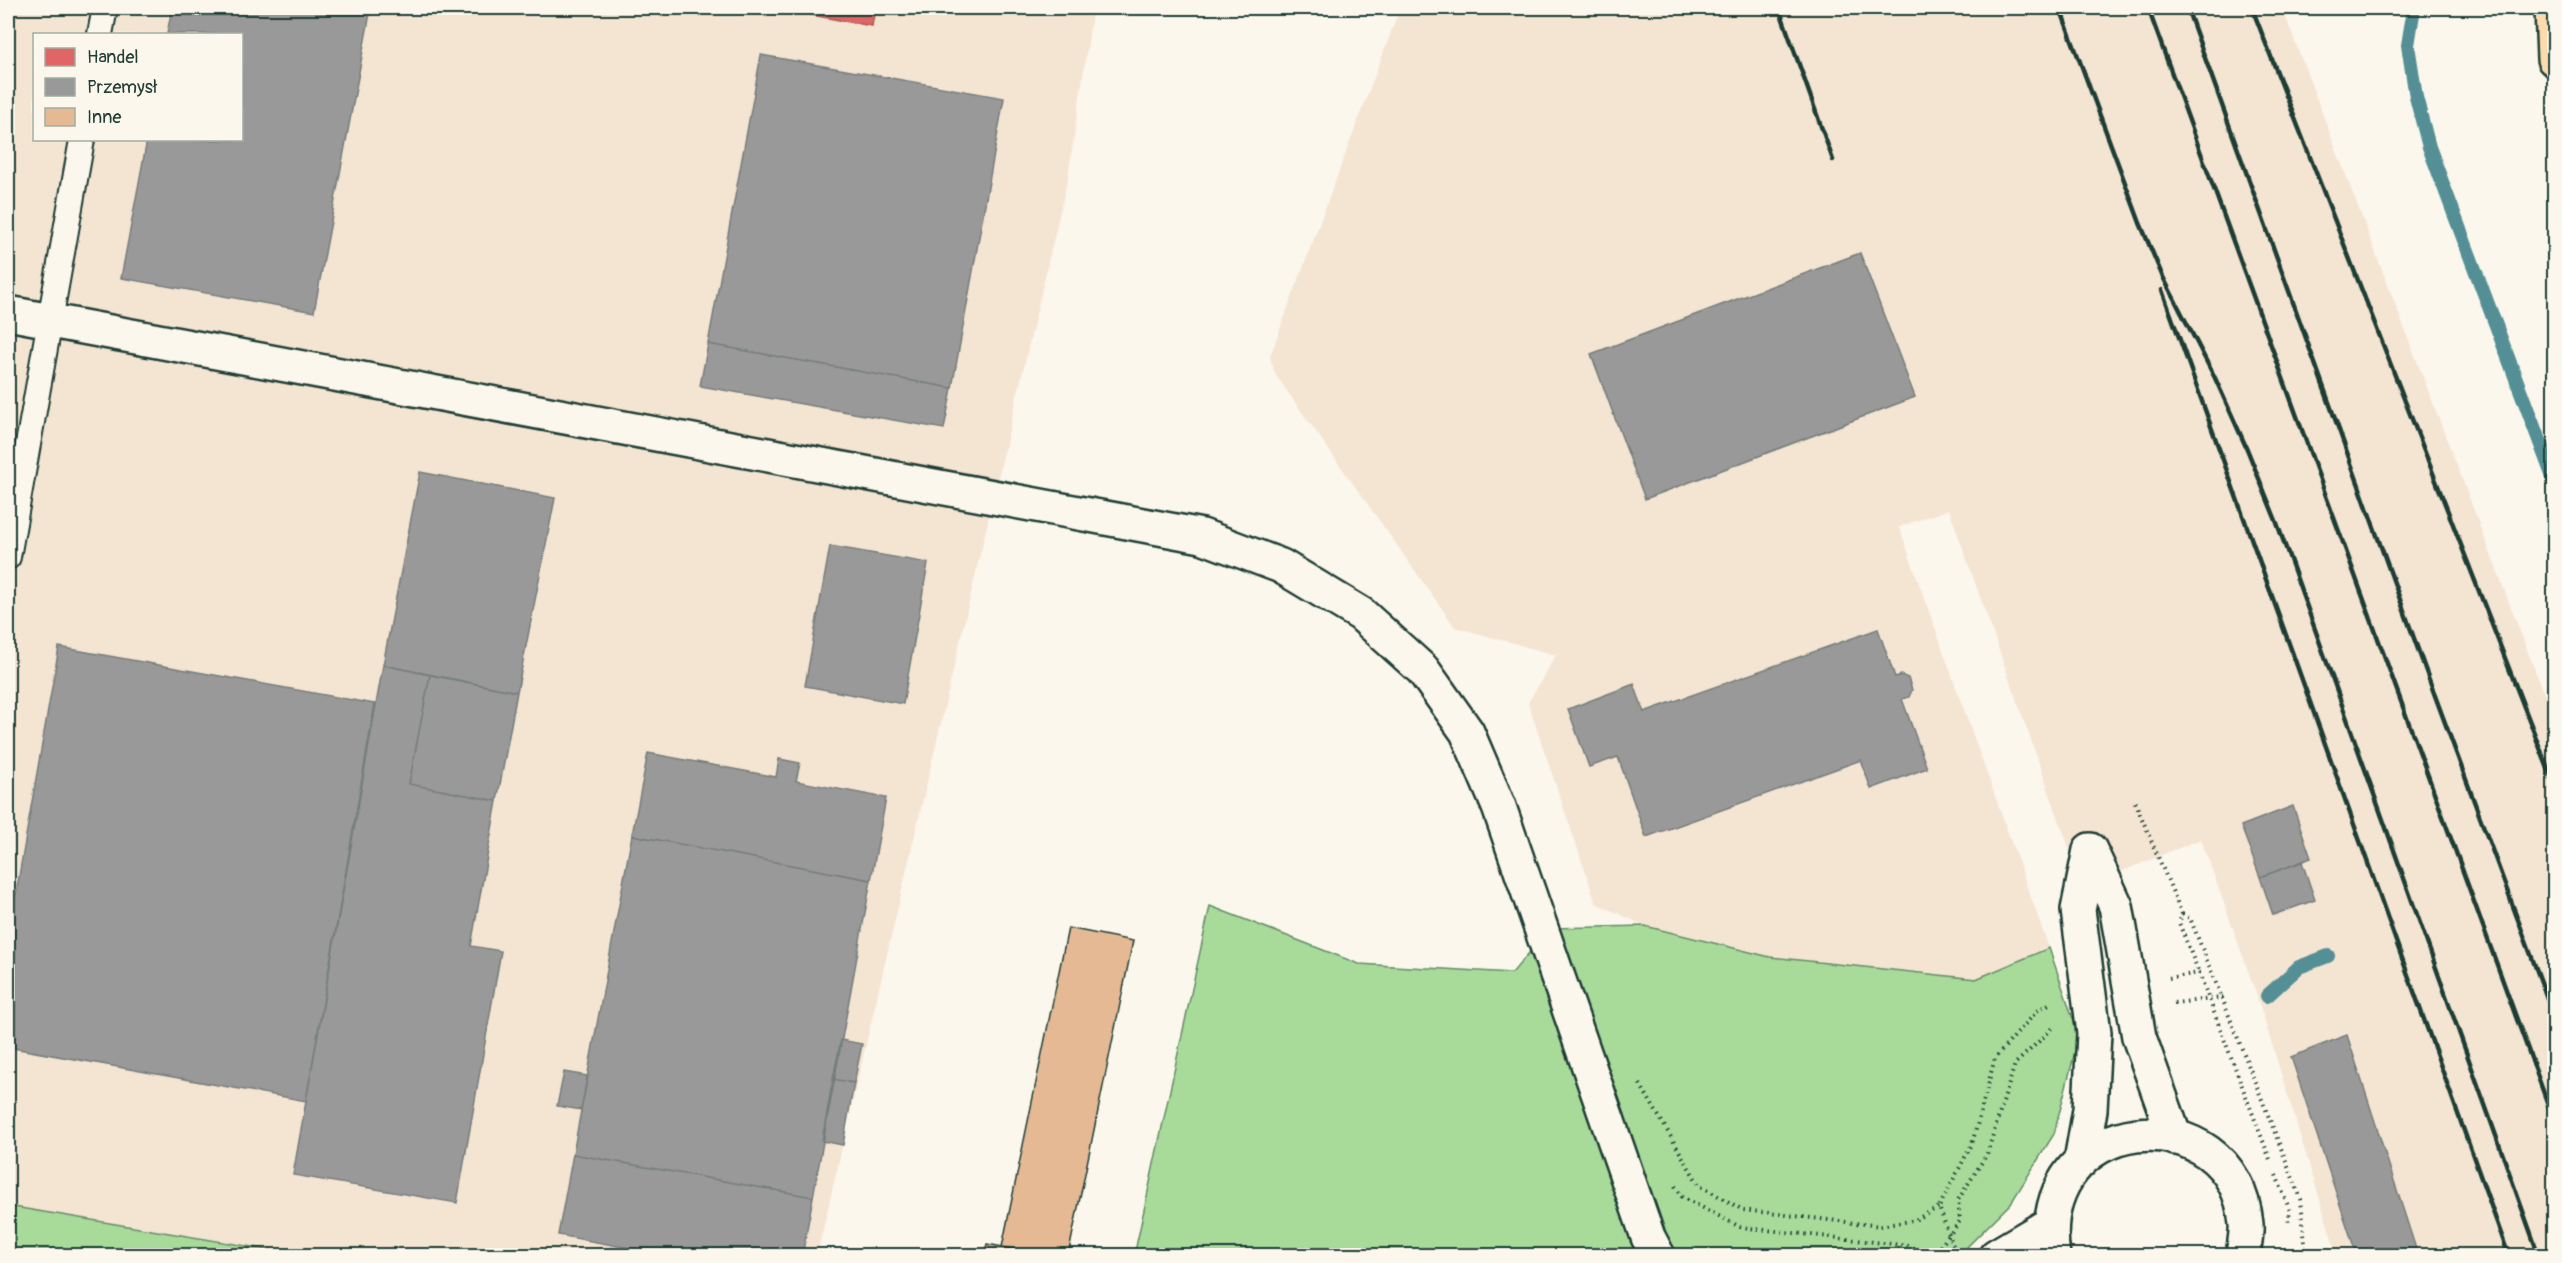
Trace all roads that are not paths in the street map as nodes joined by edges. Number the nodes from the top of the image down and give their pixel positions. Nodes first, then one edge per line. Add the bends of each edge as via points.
1 (105, 8) edge
2 (2552, 8) edge
3 (100, 33) edge
4 (2554, 59) edge
5 (82, 141) edge
6 (8, 313) edge
7 (48, 320) junction
8 (8, 557) edge
9 (2175, 1138) junction
10 (2081, 1161) junction
11 (2050, 1224) junction
12 (1658, 1256) edge
13 (1996, 1256) edge
14 (2053, 1256) edge
15 (2244, 1256) edge

1 - 3 lane
2 - 4 main road
5 - 7 lane
6 - 7 street
7 - 8 lane
7 - 12 street via 1202,536 1281,566 1361,614 1423,670 1467,732 1499,807 1648,1238
9 - 10 street via 2161,1133 2127,1135 2098,1146
9 - 10 street via 2139,1037 2116,906 2090,850 2078,910 2094,1033 2090,1110
9 - 15 street via 2193,1143 2220,1163 2239,1191 2247,1224
10 - 11 street via 2058,1193
11 - 13 street
11 - 14 street

